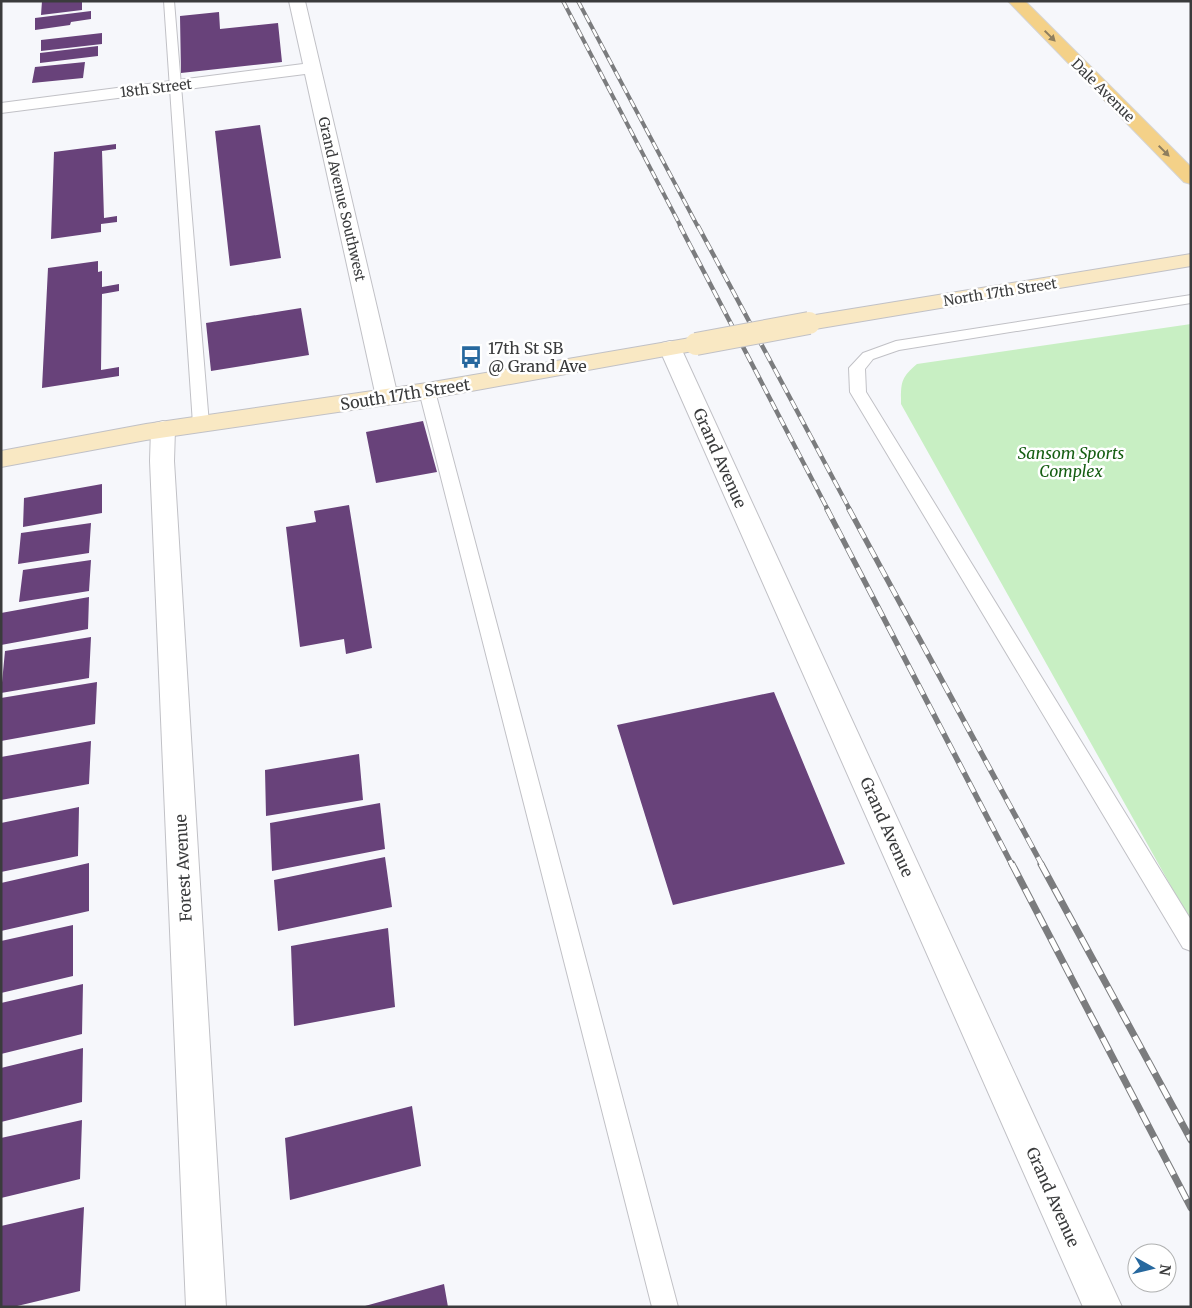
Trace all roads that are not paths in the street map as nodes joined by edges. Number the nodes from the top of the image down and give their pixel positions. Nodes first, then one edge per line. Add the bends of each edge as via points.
1 (169, 1) edge
2 (297, 1) edge
3 (1016, 1) edge
4 (312, 68) junction
5 (177, 86) junction
6 (1, 108) edge
7 (1191, 178) edge
8 (1191, 260) edge
9 (1191, 299) edge
10 (809, 323) joint
11 (683, 346) junction
12 (427, 391) junction
13 (387, 397) junction
14 (201, 424) junction
15 (163, 429) junction
16 (1, 459) edge
17 (1191, 942) edge
18 (206, 1307) edge
19 (665, 1307) edge
20 (1103, 1307) edge

1 - 5 lane
2 - 4 street, Grand Avenue Southwest
3 -> 7 main road, Dale Avenue
4 - 5 street, 18th Street
4 - 13 street, Grand Avenue Southwest
5 - 6 street, 18th Street
5 - 14 lane
8 - 10 main road, North 17th Street
9 - 17 lane via 896,346 868,356 857,368 858,392
10 - 11 main road, South 17th Street, bridge
11 - 12 main road, South 17th Street
11 - 20 street, Grand Avenue
12 - 13 main road, South 17th Street
12 - 19 lane
13 - 14 main road, South 17th Street
14 - 15 main road, South 17th Street
15 - 16 main road, South 17th Street
15 - 18 street, Forest Avenue via 162,460

